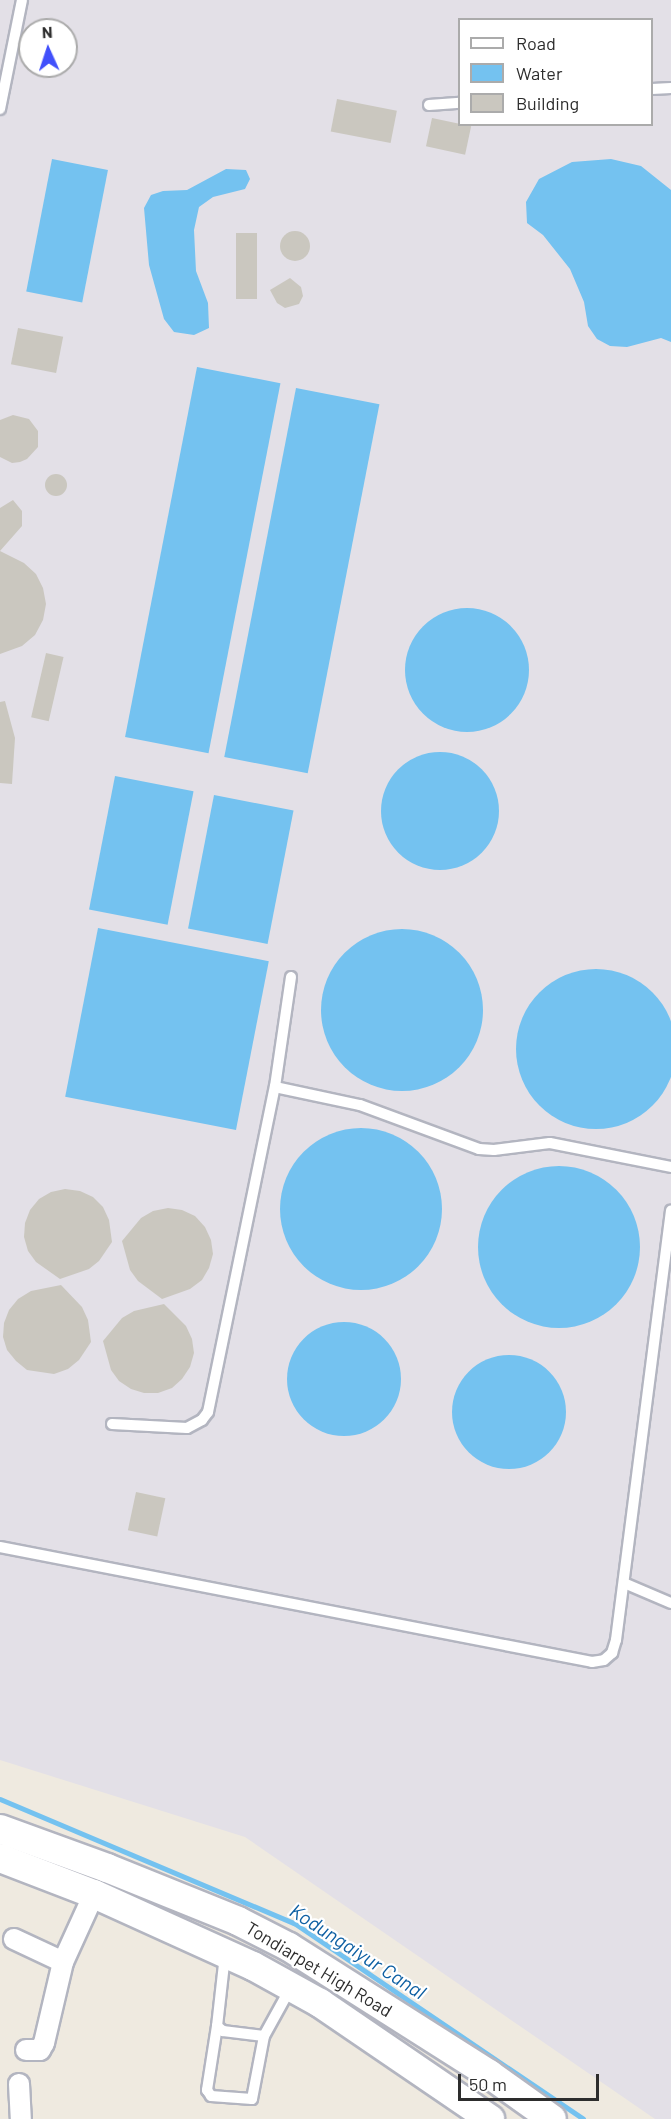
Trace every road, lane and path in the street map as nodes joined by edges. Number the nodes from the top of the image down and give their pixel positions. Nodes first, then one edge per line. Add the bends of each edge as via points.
1 (22, 0) edge
2 (671, 88) edge
3 (653, 89) edge
4 (458, 103) edge
5 (429, 105) dead end
6 (0, 109) edge
7 (291, 977) dead end
8 (275, 1087) junction
9 (671, 1167) edge
10 (671, 1211) edge
11 (667, 1259) edge
12 (112, 1424) dead end
13 (0, 1547) edge
14 (624, 1583) junction
15 (671, 1603) edge
16 (0, 1829) edge
17 (0, 1857) edge
18 (94, 1894) junction
19 (14, 1940) dead end
20 (225, 1953) junction
21 (63, 1962) junction
22 (291, 1987) junction
23 (217, 2026) junction
24 (264, 2036) junction
25 (26, 2050) dead end
26 (19, 2084) dead end
27 (21, 2119) edge
28 (490, 2119) edge
29 (552, 2119) edge

1 - 6 lane
2 - 3 lane
4 - 5 lane
7 - 8 lane
8 - 9 lane via 360,1105 479,1149 550,1143
8 - 12 lane via 207,1412 187,1428
10 - 11 lane
11 - 14 lane
13 - 14 lane via 592,1662 604,1660 612,1653
14 - 15 lane
16 - 29 main road, Tondiarpet High Road via 238,1921 289,1947 489,2074
17 - 18 main road, Tondiarpet High Road
18 - 20 main road, Tondiarpet High Road
18 - 21 street
19 - 21 street
20 - 22 main road, Tondiarpet High Road
20 - 23 lane
21 - 25 street via 44,2043 40,2050
22 - 24 lane
22 - 28 main road, Tondiarpet High Road
23 - 24 lane via 223,2031
23 - 24 lane via 207,2090 211,2096 252,2099
26 - 27 street

